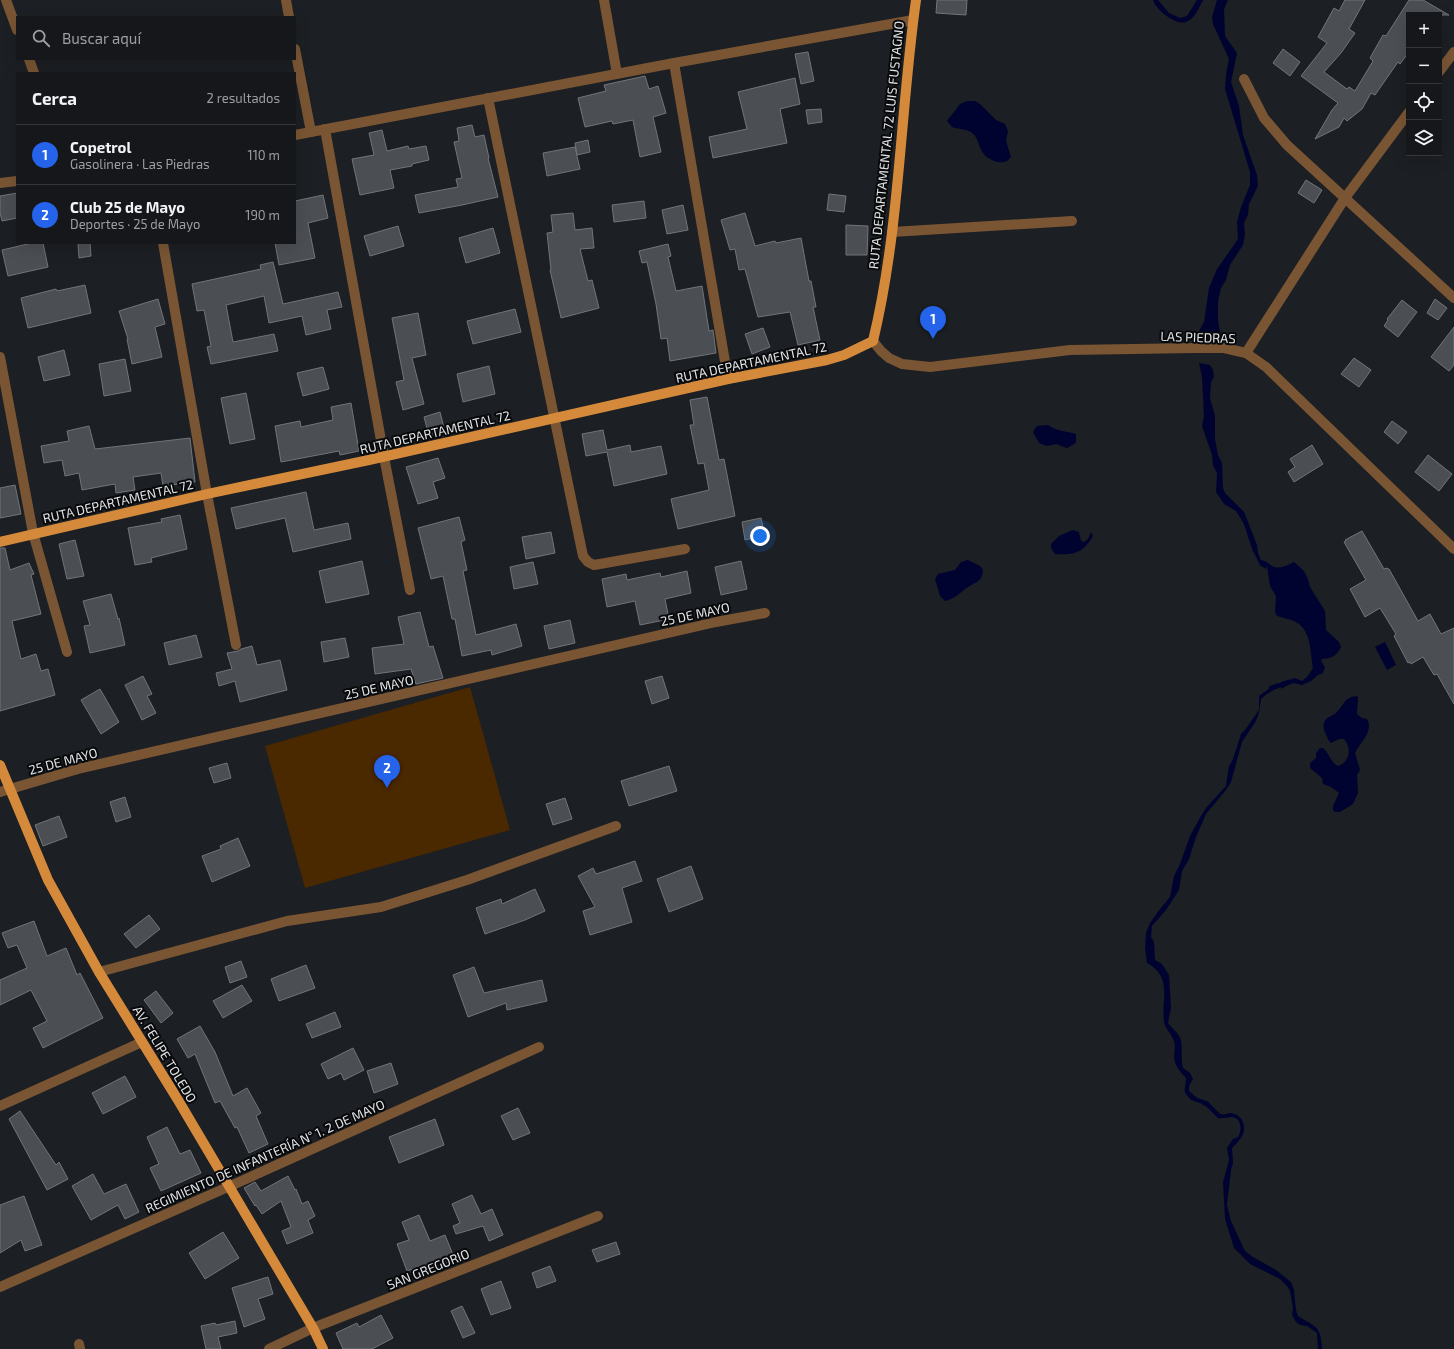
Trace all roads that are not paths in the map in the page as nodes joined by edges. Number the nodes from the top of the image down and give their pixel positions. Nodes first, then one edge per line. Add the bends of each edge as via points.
1 (6, 0) edge
2 (286, 0) edge
3 (604, 0) edge
4 (916, 0) edge
5 (289, 16) edge
6 (913, 20) junction
7 (16, 27) edge
8 (1454, 52) edge
9 (296, 54) edge
10 (28, 60) edge
11 (674, 63) junction
12 (1442, 68) edge
13 (34, 72) edge
14 (616, 74) junction
15 (1244, 79) dead end
16 (488, 98) junction
17 (1406, 116) edge
18 (325, 130) junction
19 (311, 132) junction
20 (296, 135) edge
21 (16, 180) edge
22 (0, 183) edge
23 (1345, 198) junction
24 (1072, 221) dead end
25 (892, 232) junction
26 (163, 244) edge
27 (1454, 298) edge
28 (873, 341) junction
29 (1246, 353) junction
30 (0, 357) edge
31 (728, 379) junction
32 (555, 418) junction
33 (384, 457) junction
34 (207, 494) junction
35 (33, 533) junction
36 (0, 542) edge
37 (685, 549) dead end
38 (1454, 549) edge
39 (410, 590) dead end
40 (766, 613) dead end
41 (236, 645) dead end
42 (67, 652) dead end
43 (0, 765) edge
44 (5, 790) edge
45 (616, 826) dead end
46 (99, 972) junction
47 (142, 1042) junction
48 (539, 1047) dead end
49 (0, 1106) edge
50 (228, 1187) junction
51 (598, 1216) dead end
52 (0, 1287) edge
53 (313, 1328) junction
54 (269, 1349) edge
55 (323, 1349) edge

1 - 7 street
2 - 5 street
3 - 14 street
4 - 6 main road, RUTA DEPARTAMENTAL 72 LUIS FUSTAGNO
6 - 11 street
6 - 25 main road, RUTA DEPARTAMENTAL 72 LUIS FUSTAGNO
8 - 12 street
9 - 19 street
10 - 13 street
11 - 14 street
11 - 31 street
14 - 16 street
15 - 23 street via 1264,118 1287,146
16 - 18 street
16 - 32 street
17 - 23 street
18 - 19 street
18 - 33 street
19 - 20 street
21 - 22 street
23 - 27 street
23 - 29 street
24 - 25 street
25 - 28 main road, RUTA DEPARTAMENTAL 72 LUIS FUSTAGNO
26 - 34 street
28 - 29 street, LAS PIEDRAS via 889,358 902,364 930,367 1070,350 1224,348
28 - 31 main road, RUTA DEPARTAMENTAL 72 via 827,360
29 - 38 street, LAS PIEDRAS via 1266,368
30 - 35 street
31 - 32 main road, RUTA DEPARTAMENTAL 72
32 - 33 main road, RUTA DEPARTAMENTAL 72
32 - 37 street via 583,556 588,562 594,565
33 - 34 main road, RUTA DEPARTAMENTAL 72
33 - 39 street
34 - 35 main road, RUTA DEPARTAMENTAL 72
34 - 41 street
35 - 36 main road, RUTA DEPARTAMENTAL 72
35 - 42 street
40 - 44 street, 25 DE MAYO via 716,622 78,770
43 - 44 main road, AV. FELIPE TOLEDO
44 - 46 main road, AV. FELIPE TOLEDO via 48,880
45 - 46 street via 467,880 381,907 287,921
46 - 47 main road, AV. FELIPE TOLEDO
47 - 49 street
47 - 50 main road, AV. FELIPE TOLEDO
48 - 50 street, REGIMIENTO DE INFANTERÍA N° 1. 2 DE MAYO
50 - 52 street, REGIMIENTO DE INFANTERÍA N° 1. 2 DE MAYO
50 - 53 main road, AV. FELIPE TOLEDO
51 - 53 street, SAN GREGORIO
53 - 54 street, SAN GREGORIO
53 - 55 main road, AV. FELIPE TOLEDO

